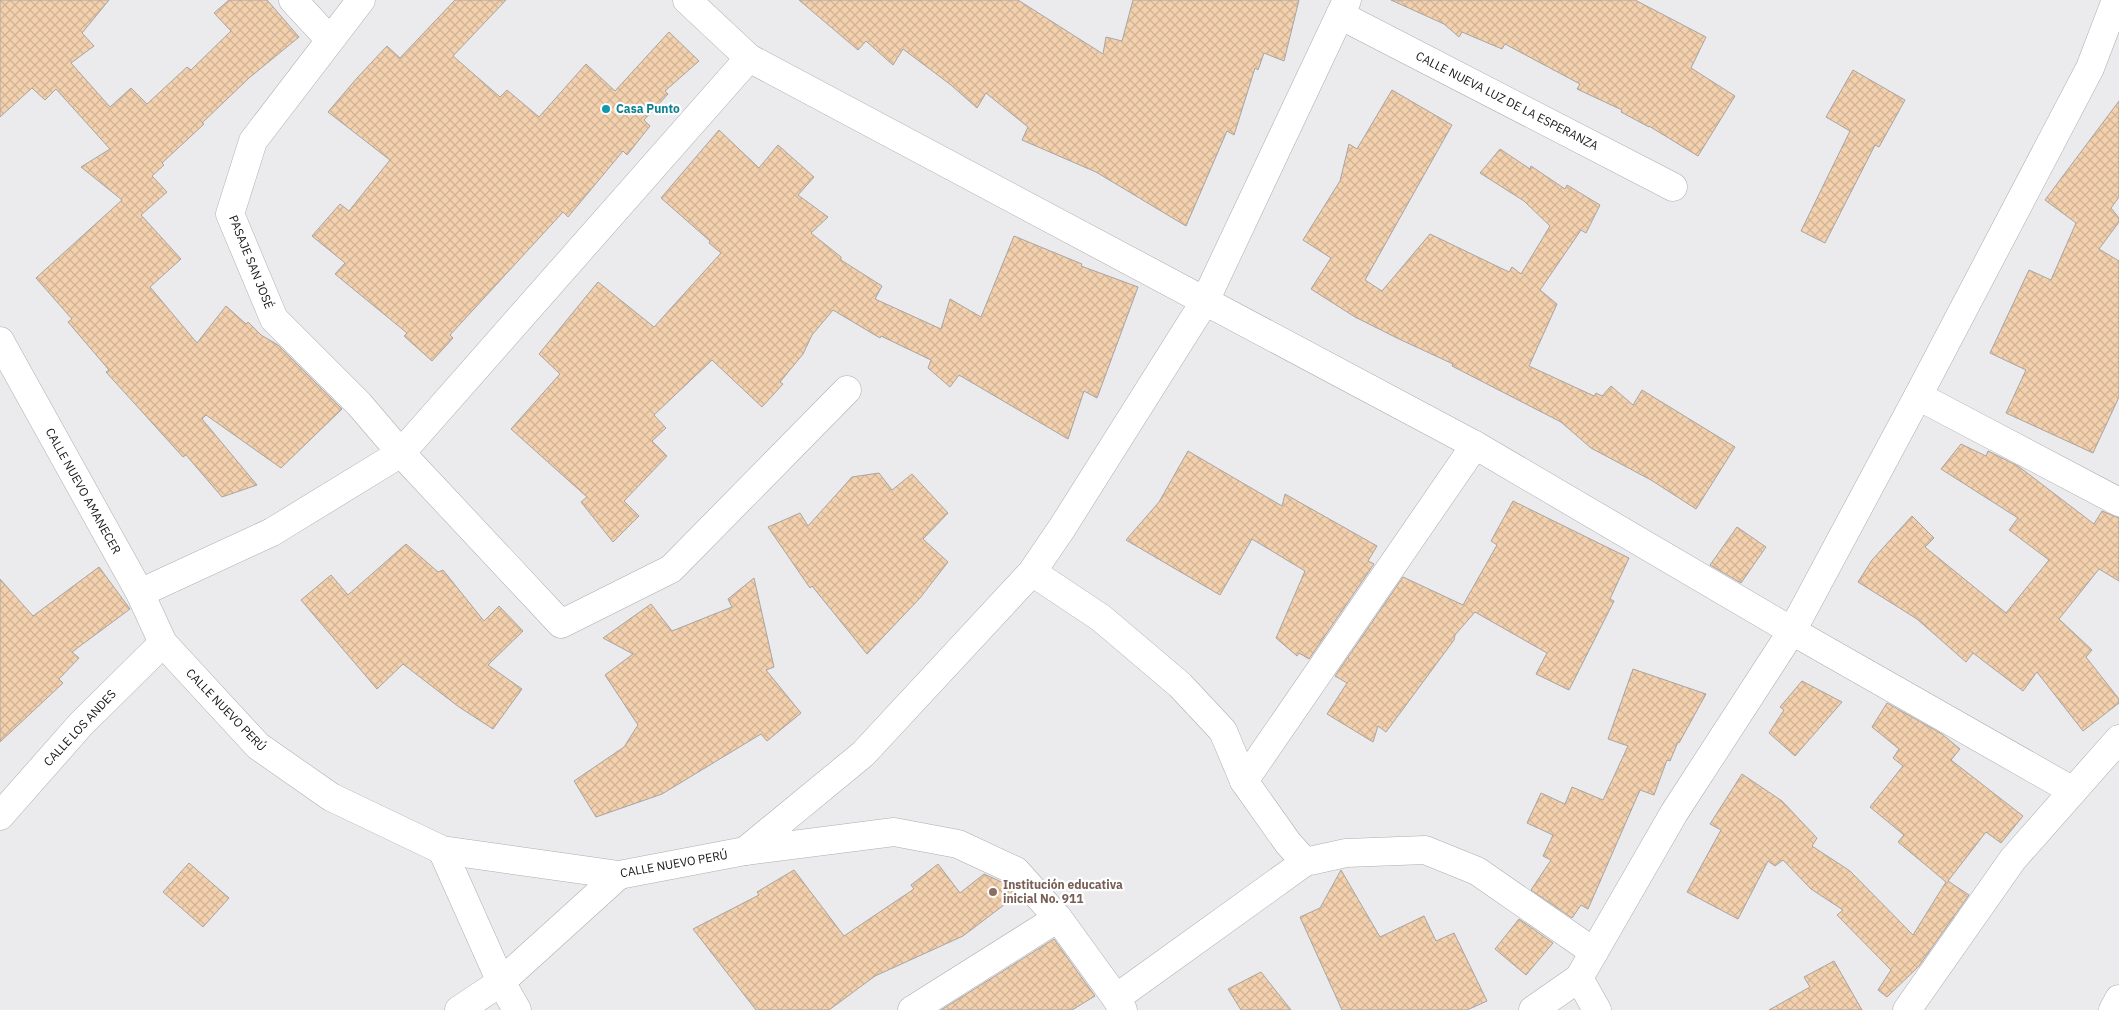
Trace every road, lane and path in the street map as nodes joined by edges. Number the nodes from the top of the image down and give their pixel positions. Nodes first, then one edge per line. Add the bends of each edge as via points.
1 (293, 0) edge
2 (361, 0) edge
3 (687, 0) edge
4 (2116, 0) edge
5 (1343, 8) edge
6 (330, 40) junction
7 (749, 58) junction
8 (1673, 187) dead end
9 (1205, 301) junction
10 (2, 349) edge
11 (847, 390) dead end
12 (1918, 396) junction
13 (1475, 445) junction
14 (401, 454) junction
15 (2119, 502) edge
16 (1032, 572) junction
17 (140, 593) junction
18 (1792, 631) junction
19 (163, 643) junction
20 (2119, 739) edge
21 (1244, 781) junction
22 (2073, 791) junction
23 (0, 816) edge
24 (442, 850) junction
25 (745, 851) junction
26 (1305, 862) junction
27 (620, 875) junction
28 (1058, 918) junction
29 (1594, 952) junction
30 (1579, 978) junction
31 (501, 982) junction
32 (2119, 999) edge
33 (1119, 1004) edge
34 (459, 1010) edge
35 (517, 1010) edge
36 (912, 1010) edge
37 (1533, 1010) edge
38 (1597, 1010) edge
39 (1908, 1010) edge
40 (2113, 1010) edge

1 - 6 main road
2 - 6 main road, PASAJE SAN JOSÉ
3 - 7 main road
4 - 12 main road via 2090,68
5 - 8 main road, CALLE NUEVA LUZ DE LA ESPERANZA
5 - 9 main road
6 - 14 main road, PASAJE SAN JOSÉ via 253,141 230,214 274,320 359,404
7 - 9 main road
7 - 14 main road
9 - 13 main road
9 - 16 main road
10 - 17 main road, CALLE NUEVO AMANECER
11 - 14 main road, PASAJE SAN JOSÉ via 671,568 561,624
12 - 15 main road
12 - 18 main road
13 - 18 main road
13 - 21 main road
14 - 17 main road via 272,532
16 - 21 main road via 1101,618 1180,685 1223,730
16 - 25 main road via 863,754
17 - 19 main road, CALLE NUEVO AMANECER
18 - 22 main road
18 - 29 main road via 1674,813
19 - 23 main road, CALLE LOS ANDES via 81,724
19 - 24 main road, CALLE NUEVO PERÚ via 258,746 331,797
20 - 22 main road
21 - 26 main road
22 - 39 main road via 2013,859
24 - 27 main road, CALLE NUEVO PERÚ
24 - 31 main road
25 - 27 main road, CALLE NUEVO PERÚ
25 - 28 main road, CALLE NUEVO PERÚ via 894,832 958,844 1016,871
26 - 29 main road via 1346,853 1425,850 1477,871
26 - 33 main road
27 - 31 main road
28 - 33 main road, CALLE NUEVO PERÚ
28 - 36 main road
29 - 30 main road
30 - 37 main road
30 - 38 main road
31 - 34 main road
31 - 35 main road
32 - 40 main road

